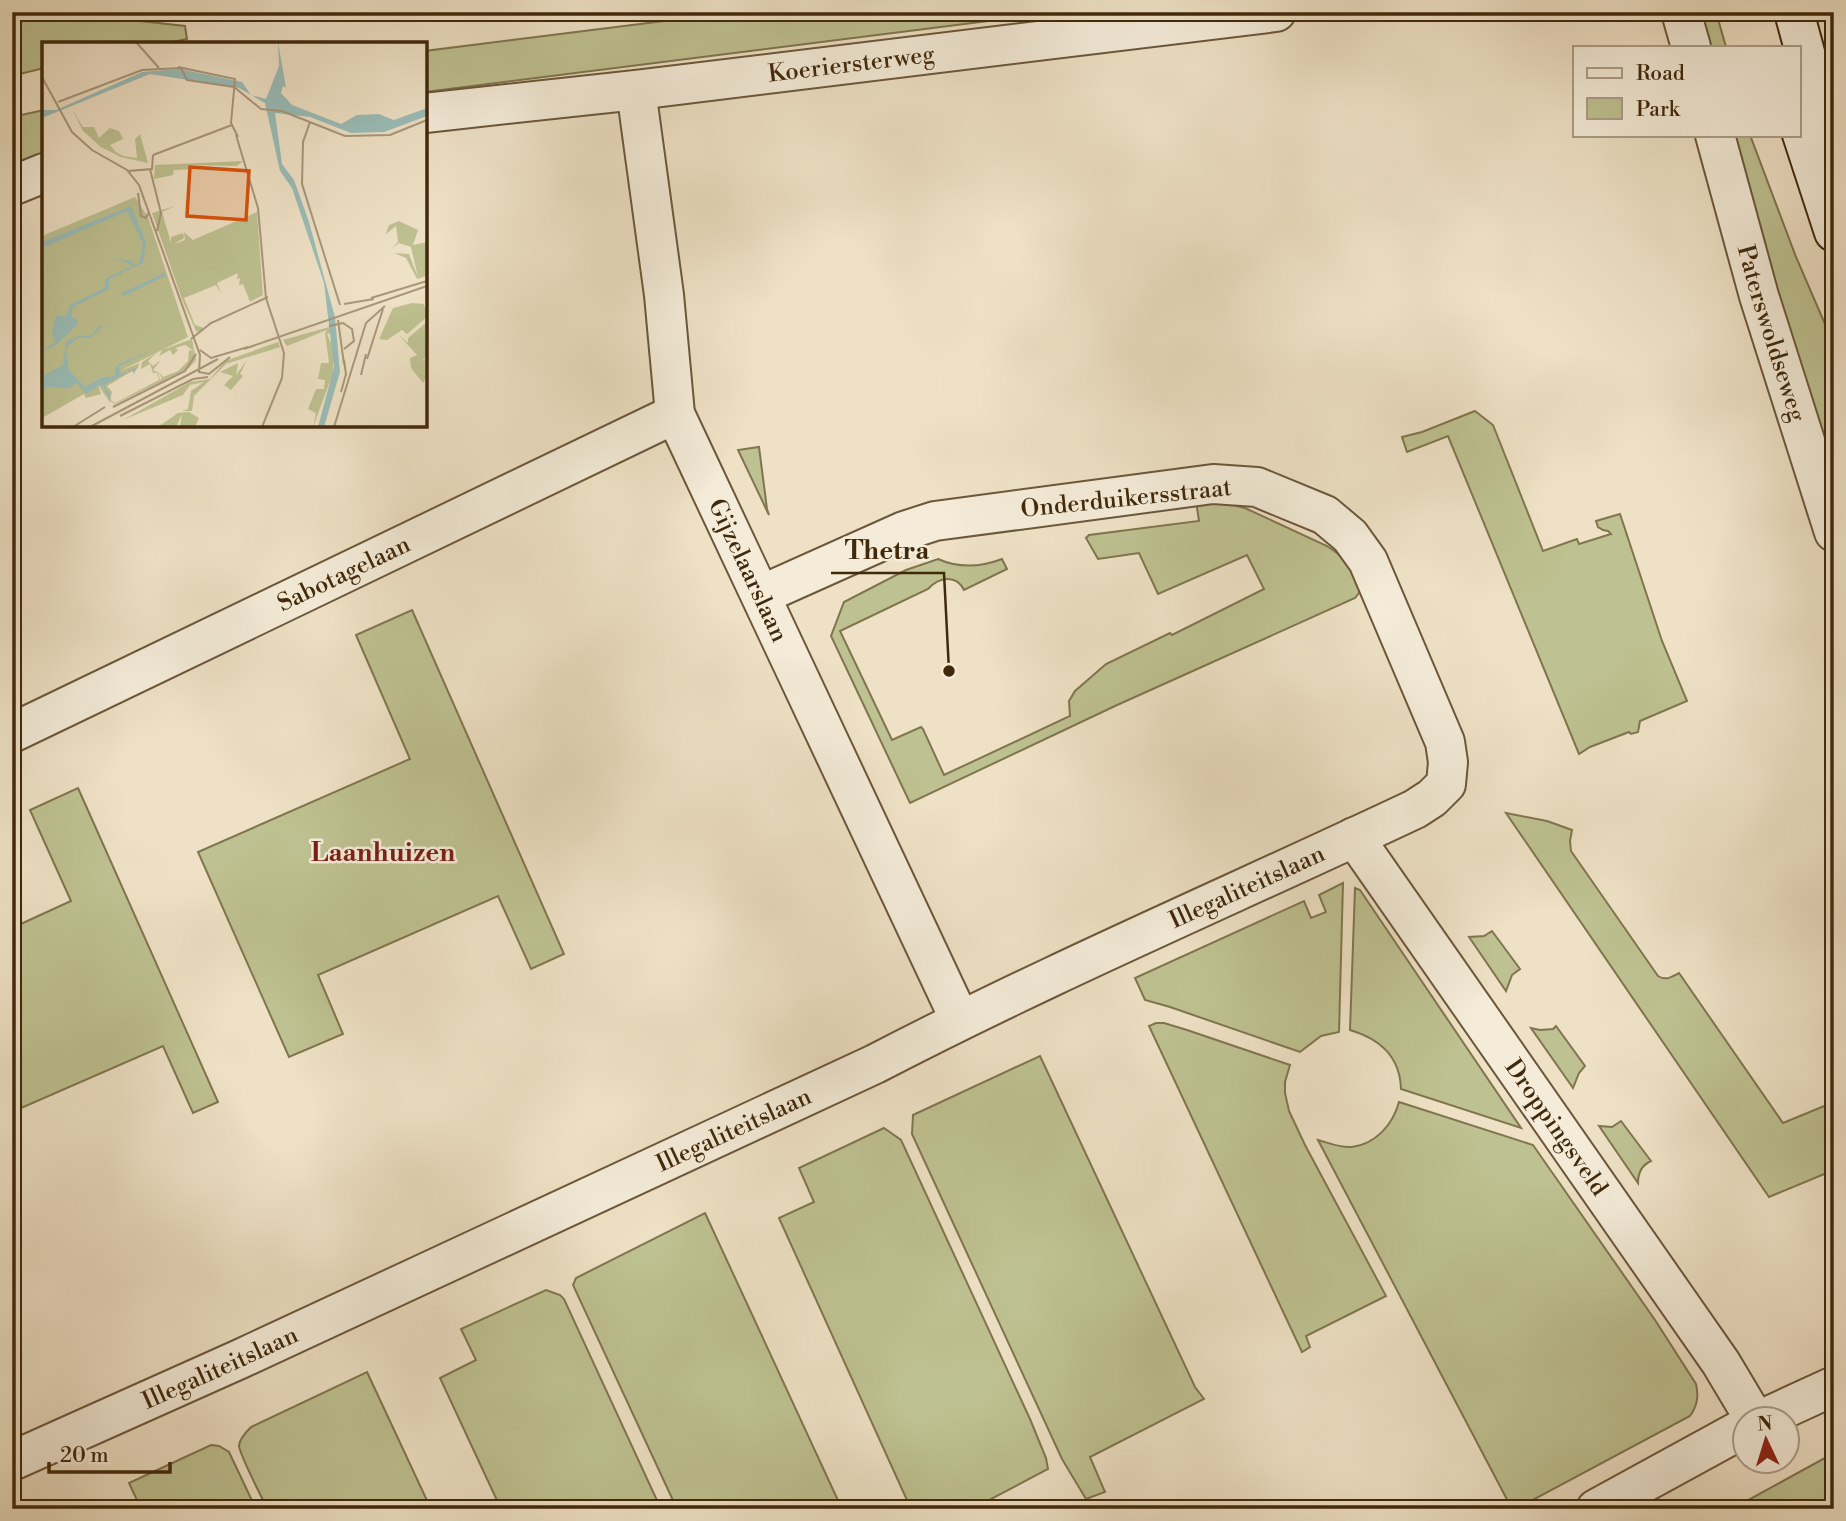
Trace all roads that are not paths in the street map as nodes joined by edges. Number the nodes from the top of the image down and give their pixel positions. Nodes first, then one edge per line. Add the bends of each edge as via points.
1 (1276, 12) edge
2 (1681, 12) edge
3 (1768, 12) edge
4 (1794, 12) edge
5 (1691, 46) edge
6 (1777, 46) edge
7 (636, 90) junction
8 (427, 113) edge
9 (1800, 125) edge
10 (1715, 136) edge
11 (1834, 159) edge
12 (42, 174) edge
13 (12, 186) edge
14 (1834, 232) edge
15 (675, 414) junction
16 (1834, 533) edge
17 (761, 595) junction
18 (12, 733) edge
19 (1446, 784) joint
20 (1354, 837) junction
21 (960, 1020) junction
22 (1834, 1386) edge
23 (1749, 1406) edge
24 (1788, 1406) edge
25 (1730, 1436) edge
26 (12, 1461) edge
27 (1596, 1509) edge

1 - 7 street, Koeriersterweg
2 - 5 street
3 - 6 street
4 - 11 street
7 - 8 street, Koeriersterweg
7 - 15 street, Gijzelaarslaan
9 - 14 street
10 - 16 street, Paterswoldseweg via 1759,296
12 - 13 street
15 - 17 street, Gijzelaarslaan
15 - 18 street, Sabotagelaan
17 - 19 street, Onderduikersstraat via 934,521 1213,484 1257,486 1325,515 1350,536 1368,561 1445,742
17 - 21 street, Gijzelaarslaan
19 - 20 street, Illegaliteitslaan via 1415,809
20 - 21 street, Illegaliteitslaan
20 - 23 street, Droppingsveld
21 - 26 street, Illegaliteitslaan via 875,1064
22 - 24 street
25 - 27 street

